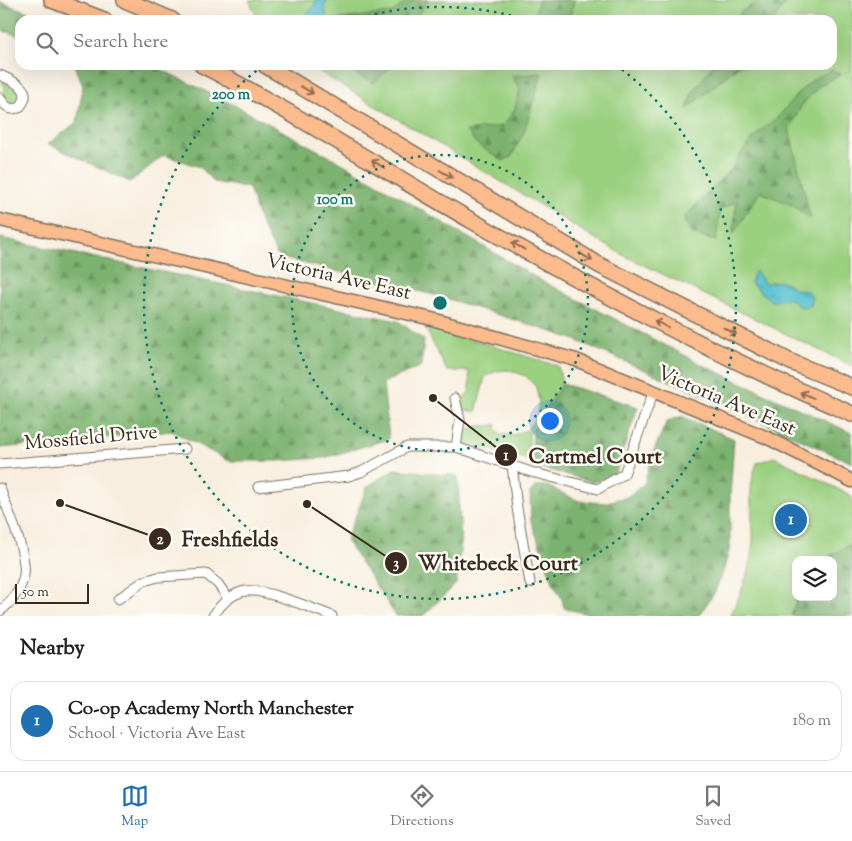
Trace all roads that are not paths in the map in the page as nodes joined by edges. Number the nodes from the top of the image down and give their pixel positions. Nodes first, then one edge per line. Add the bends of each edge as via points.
1 (52, 0) edge
2 (125, 0) edge
3 (91, 15) edge
4 (160, 15) edge
5 (212, 70) edge
6 (273, 70) edge
7 (0, 75) edge
8 (0, 98) edge
9 (0, 220) edge
10 (852, 387) edge
11 (654, 390) junction
12 (455, 398) dead end
13 (852, 414) edge
14 (456, 446) junction
15 (185, 449) dead end
16 (0, 464) edge
17 (512, 465) junction
18 (852, 481) edge
19 (258, 487) dead end
20 (0, 488) edge
21 (3, 505) edge
22 (530, 583) dead end
23 (228, 598) junction
24 (118, 600) dead end
25 (0, 611) edge
26 (213, 616) edge
27 (332, 616) edge

1 - 3 highway
2 - 4 highway
13 -> 5 highway via 686,337 586,284
6 -> 10 highway via 599,265 791,362
7 - 8 street via 23,88 26,96 20,108 11,109
9 - 11 main road, Victoria Ave East via 432,319 576,360
11 - 17 street via 624,474 598,489
11 - 18 main road, Victoria Ave East via 768,438
12 - 14 street via 460,420
14 - 17 street
14 - 19 street via 407,447 349,476
15 - 16 street, Mossfield Drive
17 - 22 street via 516,508
20 - 21 street
21 - 25 street via 25,565 20,588
23 - 24 street via 206,574 144,581
23 - 26 street
23 - 27 street via 248,590 256,591

